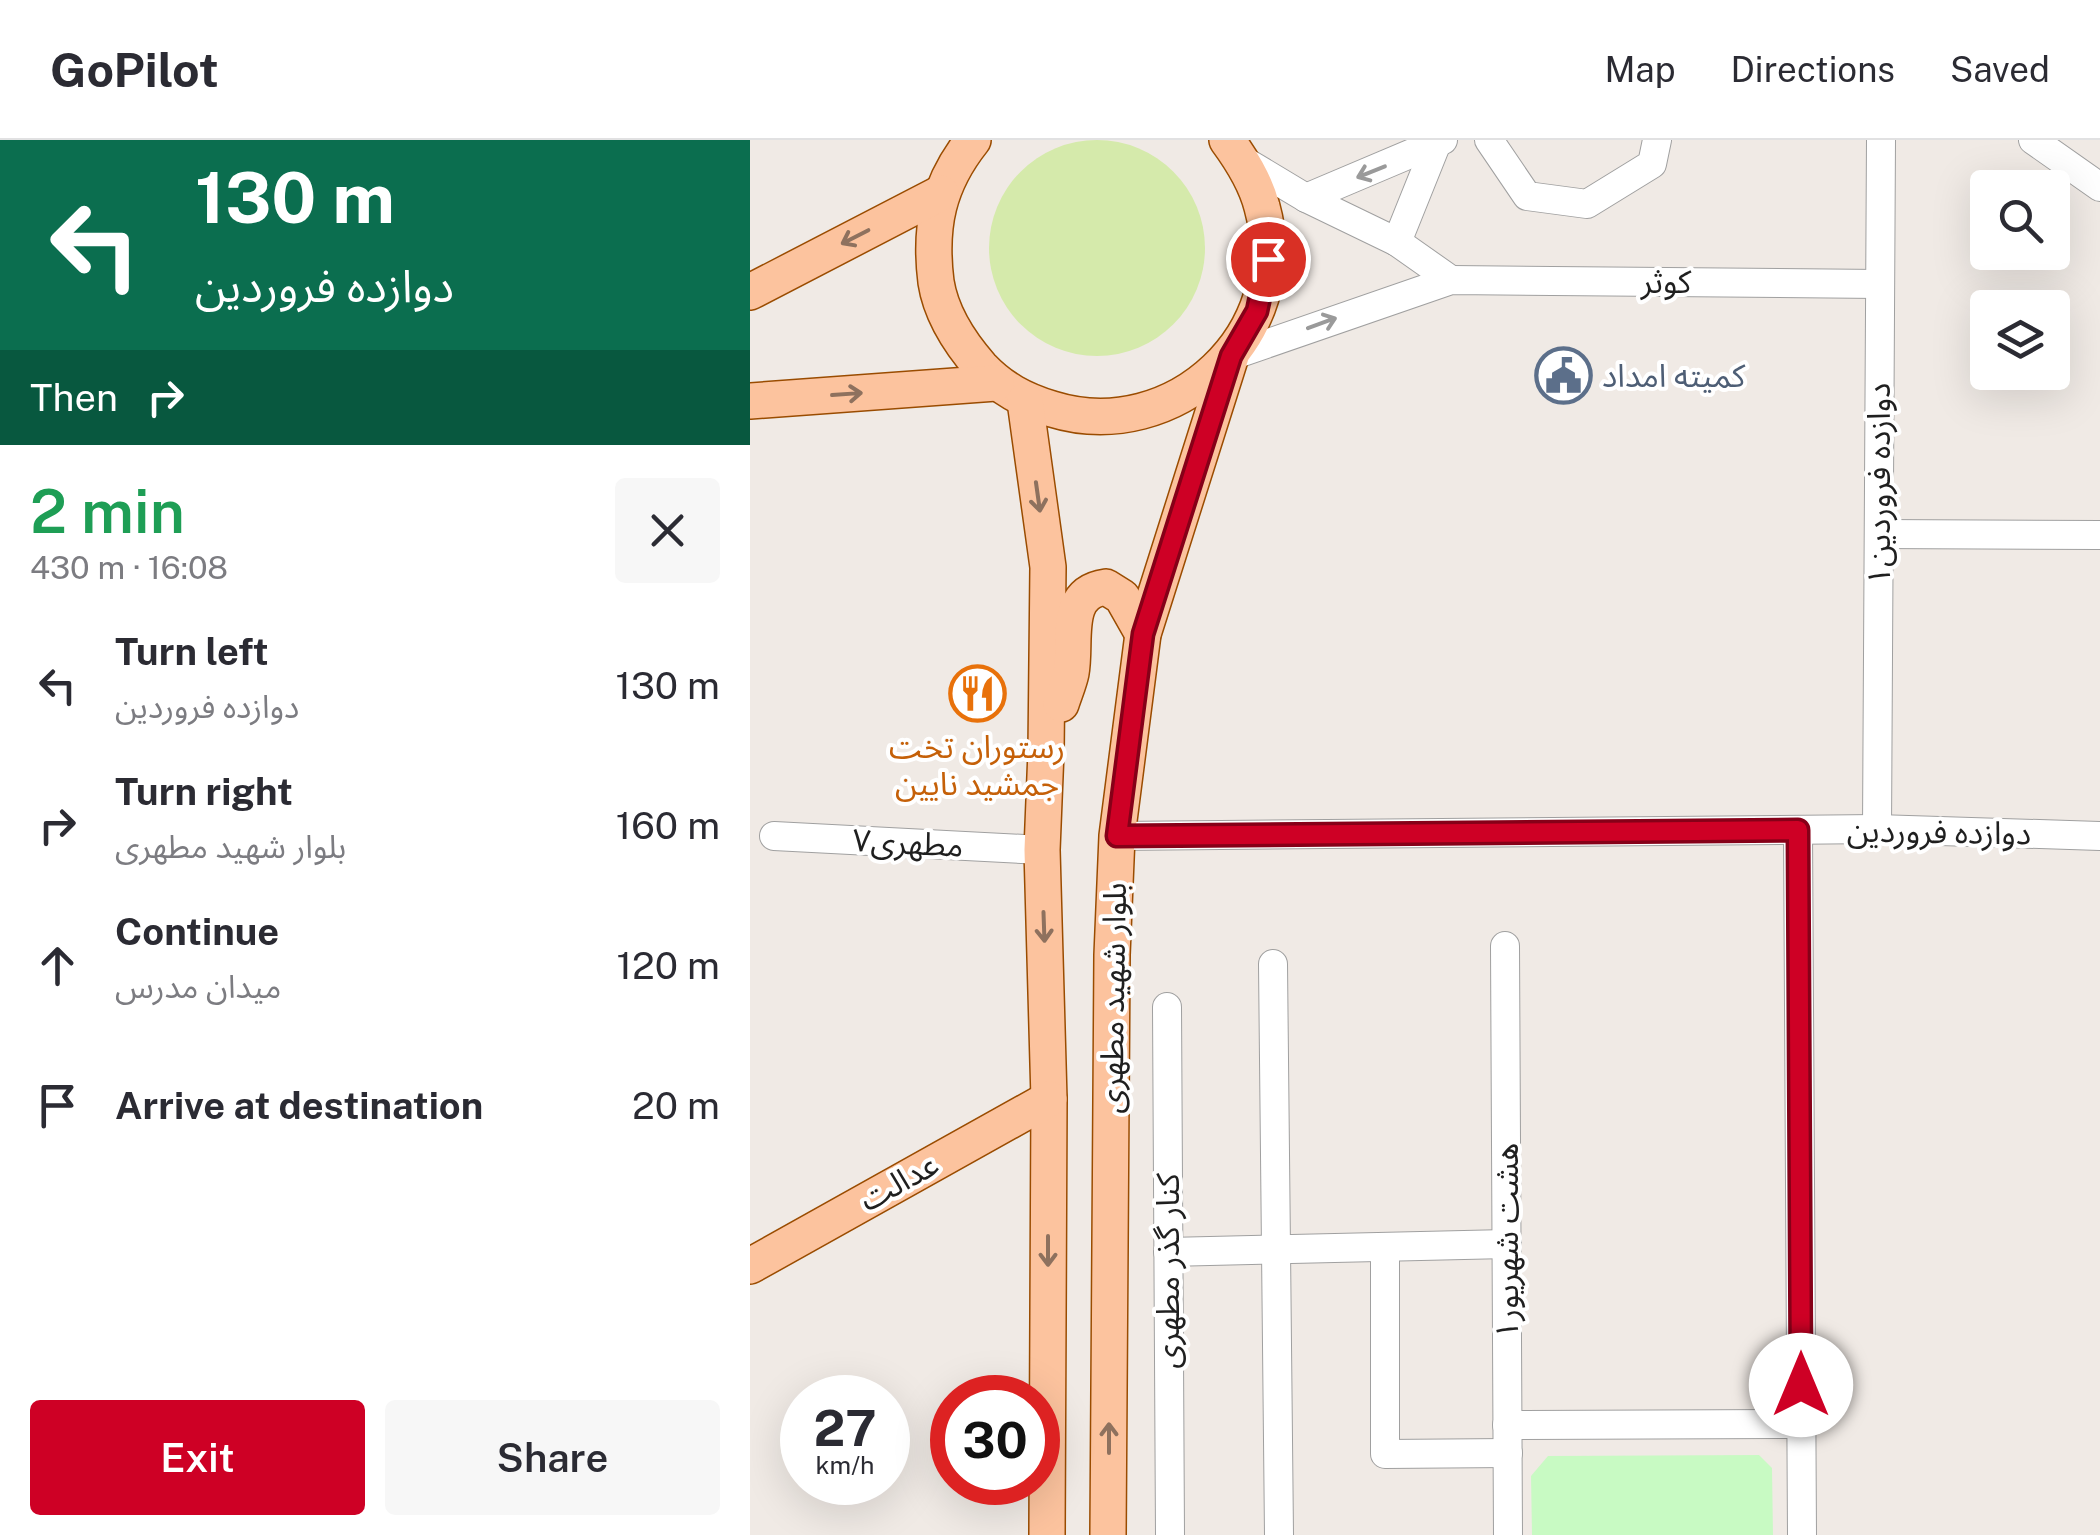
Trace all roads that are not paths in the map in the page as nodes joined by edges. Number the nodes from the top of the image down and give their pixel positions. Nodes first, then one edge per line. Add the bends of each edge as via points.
1 (973, 140) edge
2 (1490, 140) edge
3 (1658, 140) edge
4 (1881, 140) edge
5 (2033, 140) edge
6 (1440, 142) edge
7 (1234, 149) edge
8 (2100, 187) edge
9 (941, 193) junction
10 (1306, 198) junction
11 (1397, 242) junction
12 (1451, 280) junction
13 (1880, 284) junction
14 (750, 292) edge
15 (1231, 356) junction
16 (1010, 392) junction
17 (750, 401) edge
18 (1879, 534) junction
19 (2100, 536) edge
20 (1143, 634) junction
21 (1046, 752) junction
22 (1878, 829) junction
23 (1798, 830) junction
24 (774, 836) dead end
25 (1117, 836) junction
26 (2100, 836) edge
27 (1042, 850) junction
28 (1505, 946) dead end
29 (1273, 964) dead end
30 (1167, 1006) dead end
31 (1049, 1099) junction
32 (1506, 1244) junction
33 (1385, 1247) junction
34 (1278, 1250) junction
35 (1168, 1252) junction
36 (750, 1266) edge
37 (1801, 1424) junction
38 (1508, 1439) junction
39 (1047, 1535) edge
40 (1108, 1535) edge
41 (1170, 1535) edge
42 (1280, 1535) edge
43 (1508, 1535) edge
44 (1802, 1535) edge

1 - 9 main road
2 - 3 street via 1527,196 1587,204 1652,164
4 - 13 street, دوازده فروردین۱
5 - 8 street
6 -> 10 street
6 - 11 street
7 - 10 street
7 - 15 main road via 1262,207 1268,259 1257,311
9 -> 14 main road
9 - 16 main road via 932,244 938,297 960,344
10 - 11 street
11 - 12 street
12 - 13 street, کوثر
15 -> 12 street, کوثر
13 - 18 street, دوازده فروردین۱
15 - 16 main road via 1188,394 1136,415 1079,418
15 - 20 main road, بلوار شهید مطهری
17 -> 16 main road
16 -> 21 main road, بلوار شهید مطهری via 1048,567
18 - 19 street
18 - 22 street, دوازده فروردین۱
20 - 21 main road via 1122,597 1106,587 1081,597 1071,672
20 - 25 main road, بلوار شهید مطهری
21 - 27 main road, بلوار شهید مطهری
22 - 23 street, دوازده فروردین
22 - 26 street, دوازده فروردین
23 - 25 street, دوازده فروردین
23 - 37 street
24 - 27 street, مطهری۷
40 -> 25 main road, بلوار شهید مطهری
27 -> 31 main road, بلوار شهید مطهری
28 - 32 street, هشت شهریور۱
29 - 34 street
30 - 35 street, کنار گذر مطهری
31 - 36 main road, عدالت
31 -> 39 main road, بلوار شهید مطهری
32 - 33 street
32 - 38 street, هشت شهریور۱
33 - 34 street
33 - 38 street via 1385,1454
34 - 35 street
34 - 42 street
35 - 41 street, کنار گذر مطهری
37 - 38 street
37 - 44 street
38 - 43 street, هشت شهریور۱

